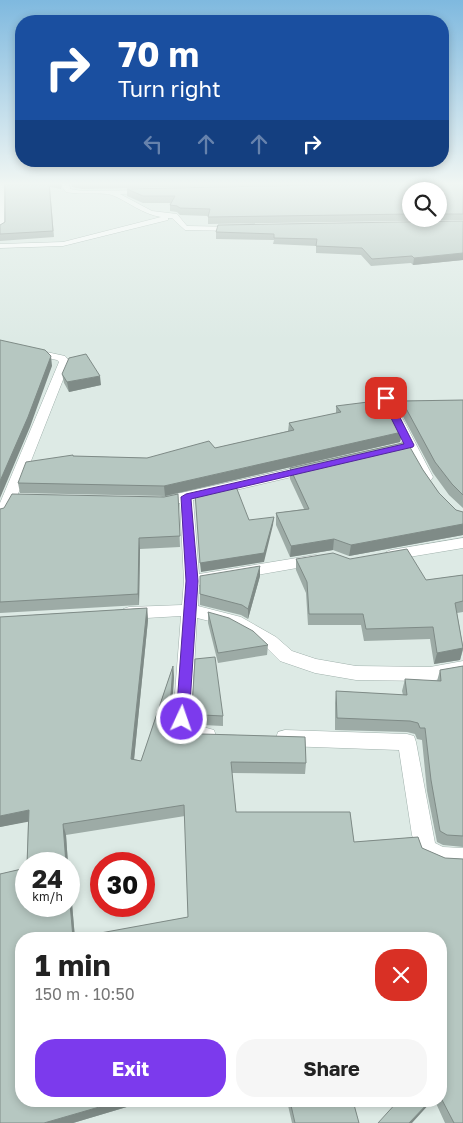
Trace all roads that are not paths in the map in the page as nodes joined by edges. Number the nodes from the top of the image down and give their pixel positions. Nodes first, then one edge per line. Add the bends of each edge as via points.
1 (96, 235) edge
2 (0, 246) edge
3 (0, 344) edge
4 (386, 398) dead end
5 (322, 465) edge
6 (437, 491) edge
7 (186, 497) junction
8 (145, 501) edge
9 (0, 515) edge
10 (463, 543) edge
11 (333, 557) edge
12 (377, 558) edge
13 (192, 581) junction
14 (189, 610) junction
15 (112, 614) edge
16 (463, 668) edge
17 (223, 736) edge
18 (271, 738) edge
19 (463, 858) edge

1 - 2 street via 62,244
3 - 9 street via 61,358 65,362 14,499
4 - 6 street via 405,446
5 - 7 street
7 - 8 street via 165,502
7 - 13 street
10 - 12 street
11 - 13 street
13 - 14 street
14 - 15 street
14 - 16 street via 235,621 270,641 286,656 315,666 356,672 430,674
14 - 17 street via 182,719 190,731 203,736
18 - 19 street via 407,742 427,850 442,857

